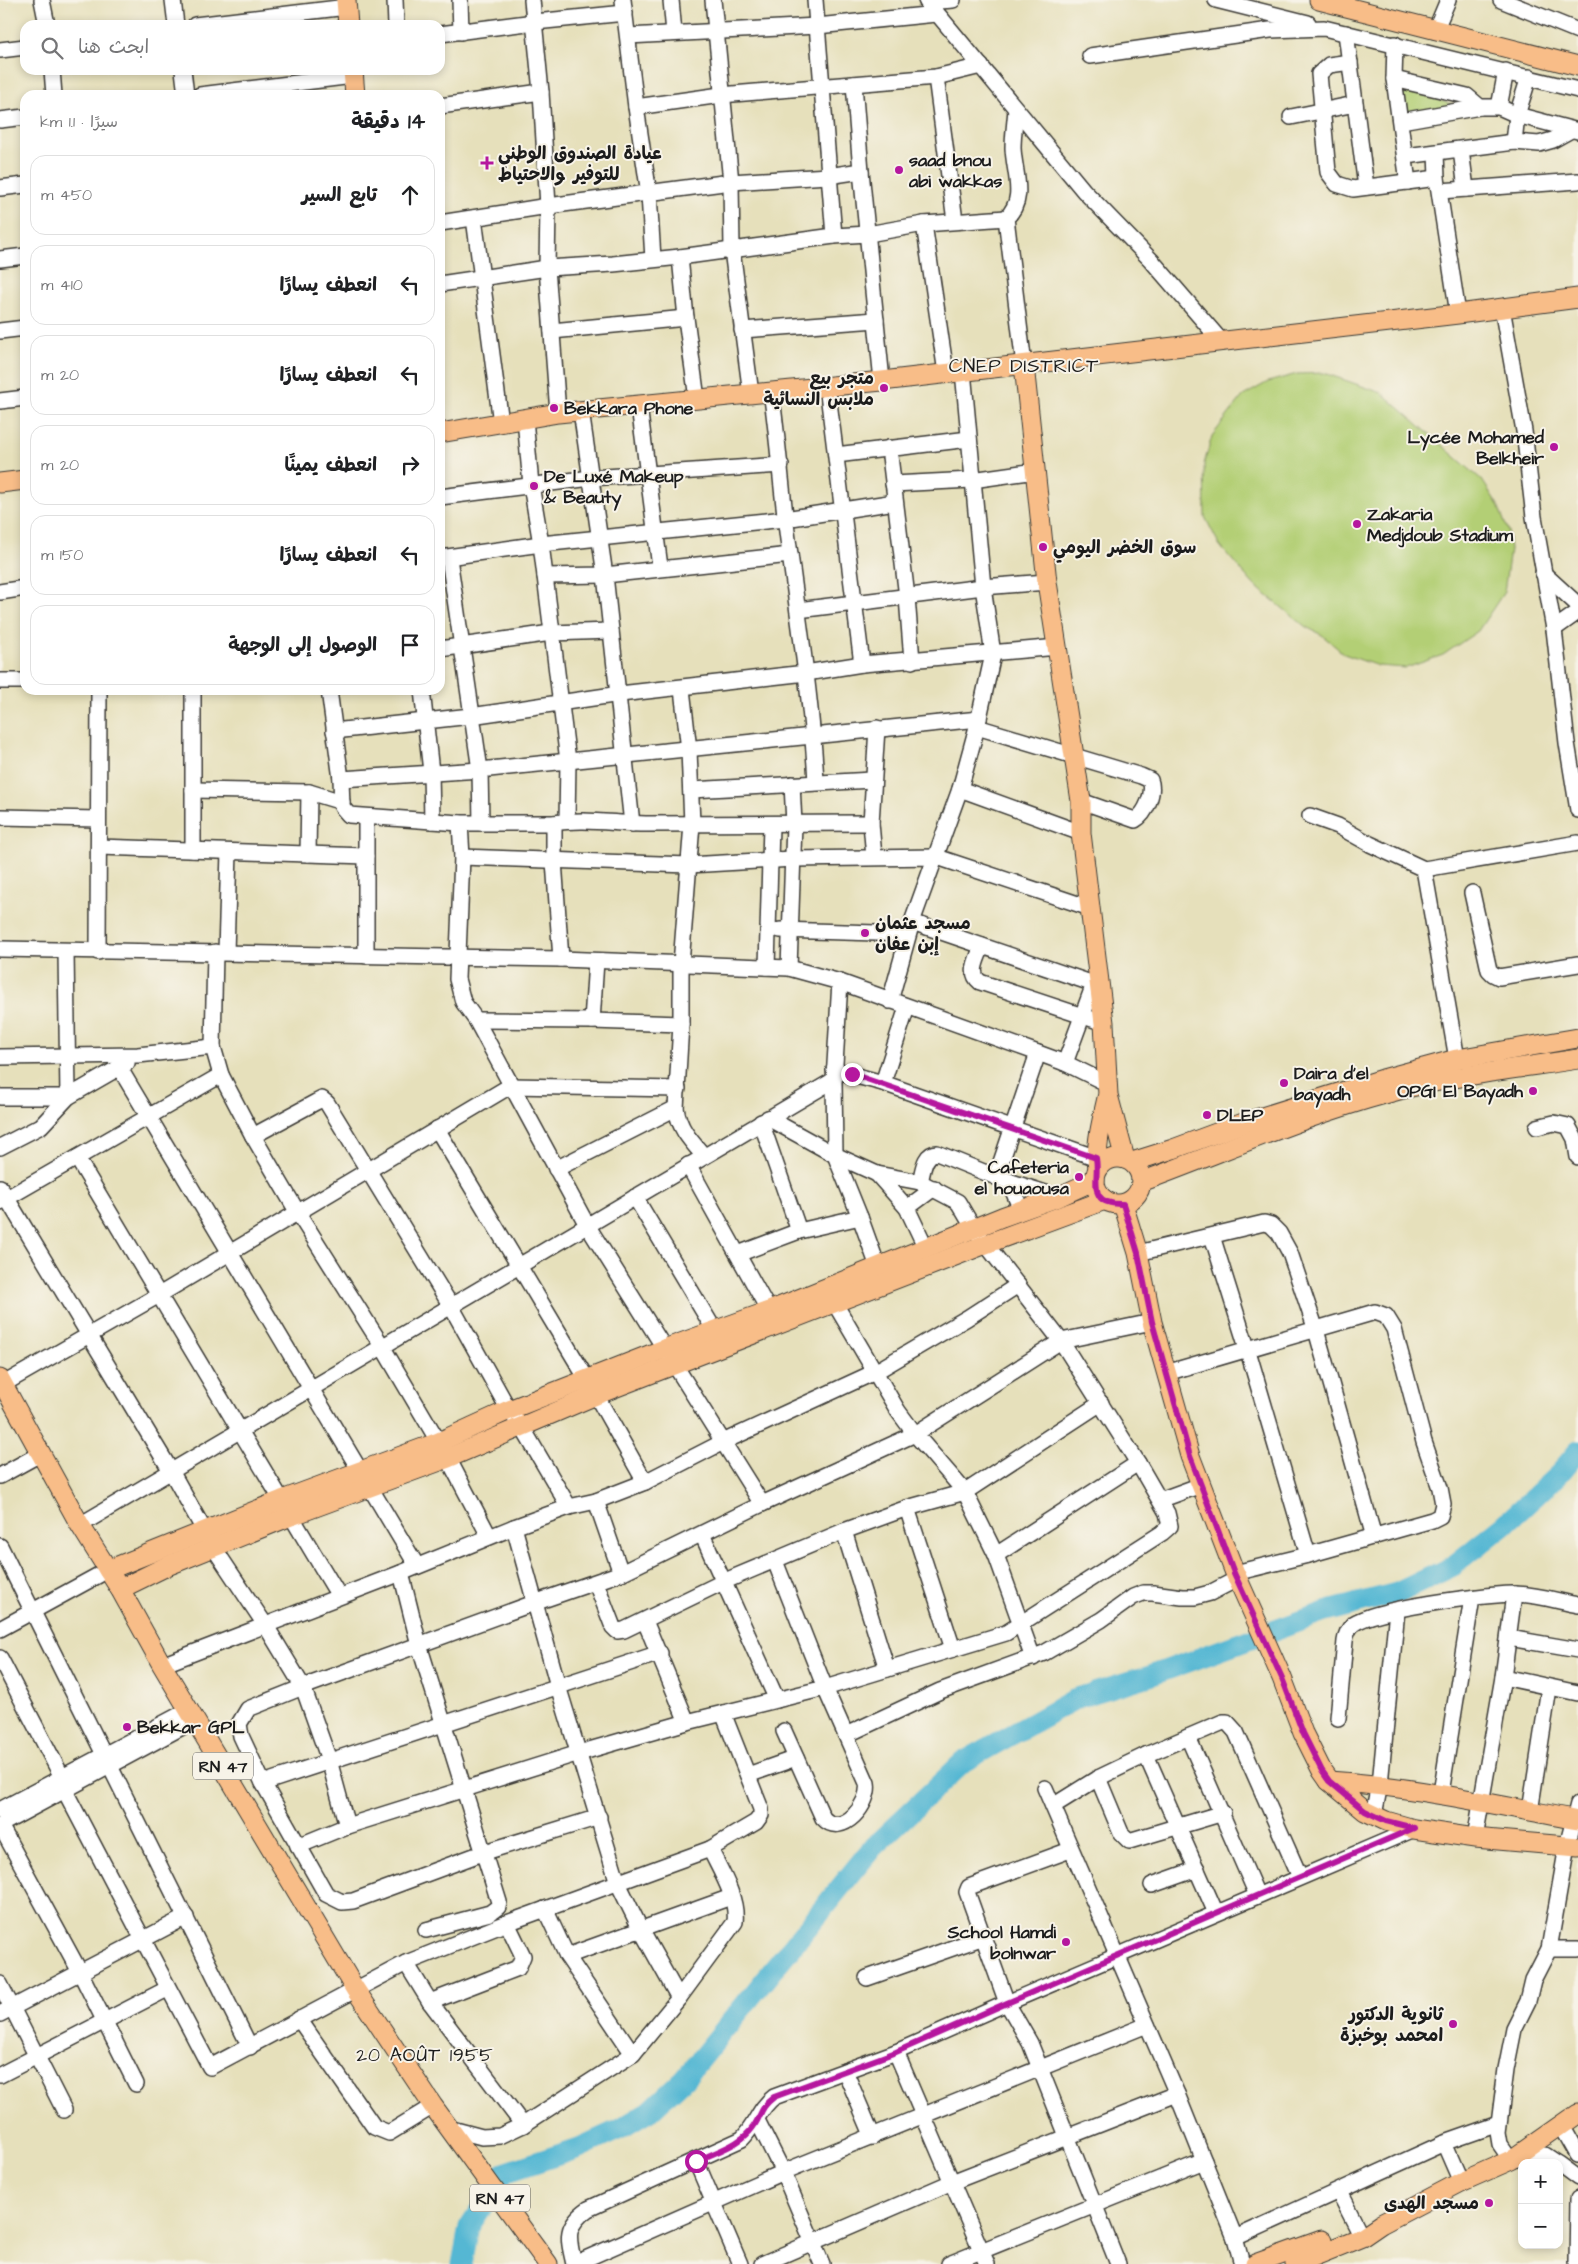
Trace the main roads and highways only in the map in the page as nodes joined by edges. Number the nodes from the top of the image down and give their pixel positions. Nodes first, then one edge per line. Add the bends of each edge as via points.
1 (1319, 0) edge
2 (1578, 66) edge
3 (353, 75) edge
4 (355, 90) edge
5 (1578, 298) edge
6 (1024, 365) junction
7 (445, 432) edge
8 (20, 481) edge
9 (0, 483) edge
10 (1578, 1038) edge
11 (1578, 1059) edge
12 (1108, 1090) junction
13 (1128, 1160) junction
14 (1097, 1169) junction
15 (1141, 1182) junction
16 (1114, 1202) junction
17 (670, 1357) junction
18 (1, 1384) edge
19 (592, 1388) junction
20 (443, 1450) junction
21 (286, 1508) junction
22 (108, 1570) junction
23 (120, 1589) junction
24 (1329, 1781) junction
25 (1577, 1814) edge
26 (1572, 1846) edge
27 (1578, 2113) edge
28 (1360, 2232) junction
29 (544, 2258) edge
30 (1255, 2264) edge
31 (1295, 2264) edge

1 - 2 main road
3 - 4 main road
5 - 6 main road
6 - 7 main road via 558,413
6 - 12 main road via 1048,582 1080,801
8 - 9 main road
10 - 13 main road via 1457,1059 1297,1105 1174,1149
11 - 15 main road via 1472,1075 1388,1093 1286,1126
12 - 13 main road
12 - 14 main road via 1100,1129
13 - 14 main road via 1110,1160
13 - 15 main road via 1140,1174
14 - 16 main road via 1097,1191
14 - 17 main road via 1058,1198 715,1331
15 - 16 main road via 1136,1196
16 - 17 main road via 986,1244 834,1302
16 - 24 main road via 1138,1253 1152,1322 1201,1485 1303,1733
17 - 19 main road
18 - 22 main road, RN 47
19 - 20 main road via 522,1427
19 - 20 main road via 509,1410
20 - 21 main road
21 - 22 main road via 205,1530
21 - 23 main road via 214,1548
22 - 23 main road, RN 47
23 - 29 main road, RN 47 via 355,1989 448,2128
24 - 25 main road via 1380,1784 1530,1811
24 - 26 main road via 1365,1811 1386,1821 1475,1838
27 - 28 main road via 1511,2160
28 - 30 main road
28 - 31 main road

